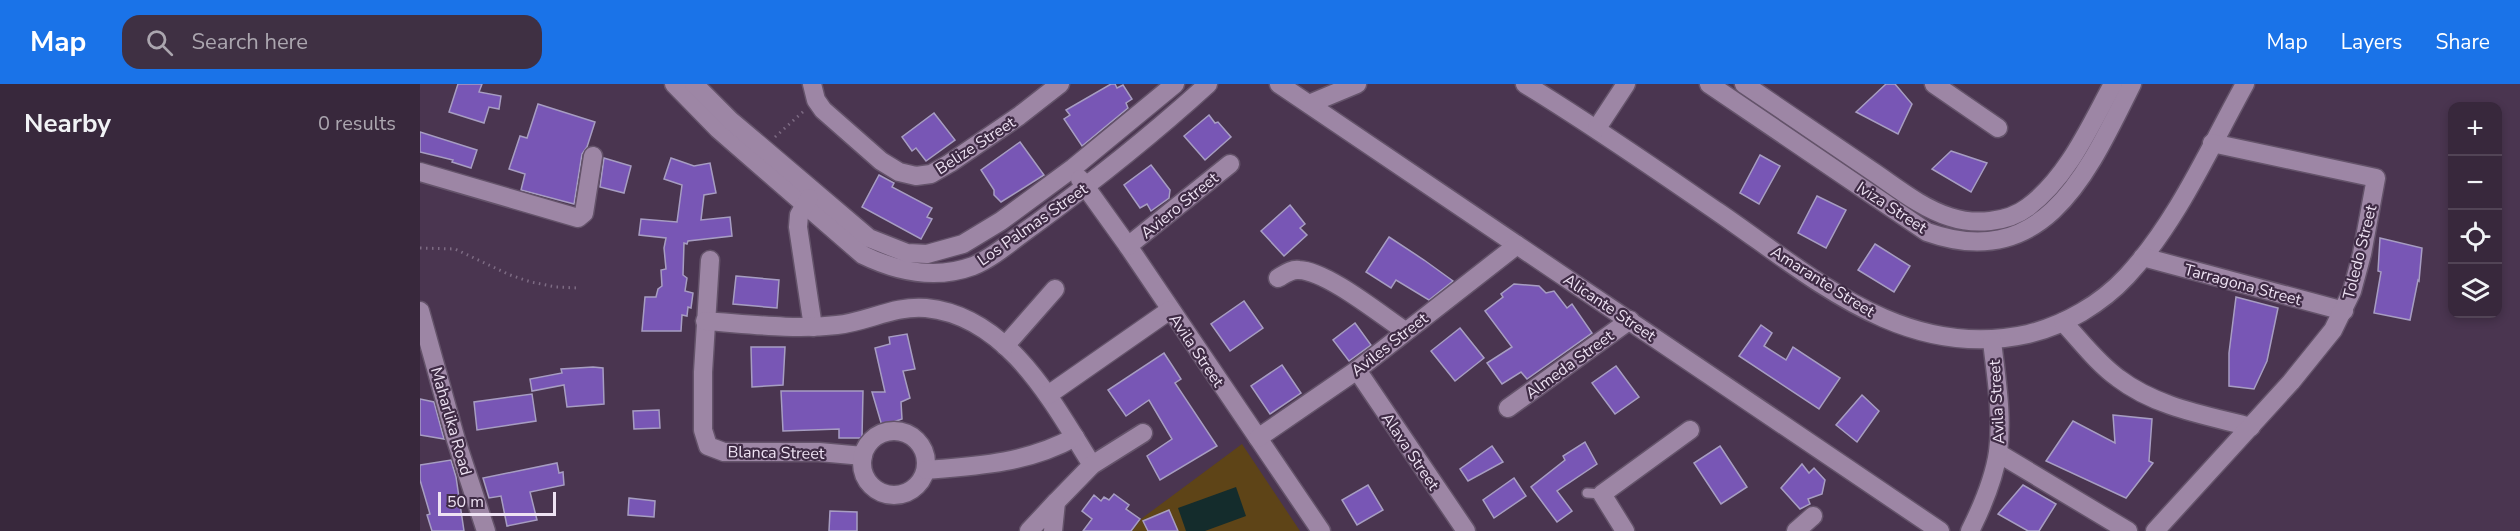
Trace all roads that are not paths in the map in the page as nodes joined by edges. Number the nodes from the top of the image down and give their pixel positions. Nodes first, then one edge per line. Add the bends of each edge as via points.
1 (674, 84) edge
2 (694, 84) edge
3 (1060, 84) edge
4 (1208, 84) edge
5 (1279, 84) edge
6 (1357, 84) edge
7 (1525, 84) edge
8 (1626, 84) edge
9 (1709, 84) edge
10 (1743, 84) edge
11 (1934, 84) edge
12 (2113, 84) edge
13 (2133, 84) edge
14 (2244, 84) edge
15 (1164, 88) edge
16 (814, 92) edge
17 (1309, 104) junction
18 (1178, 112) junction
19 (1597, 128) junction
20 (1998, 128) dead end
21 (2212, 143) junction
22 (593, 156) dead end
23 (1230, 164) dead end
24 (1073, 168) junction
25 (420, 172) edge
26 (1086, 187) junction
27 (809, 199) junction
28 (1517, 245) junction
29 (1128, 246) junction
30 (2143, 257) junction
31 (710, 260) dead end
32 (1278, 278) dead end
33 (1055, 289) dead end
34 (1170, 310) junction
35 (420, 311) edge
36 (2344, 311) junction
37 (1630, 320) junction
38 (705, 321) junction
39 (2063, 322) junction
40 (813, 327) junction
41 (1405, 331) junction
42 (1992, 341) junction
43 (1005, 346) junction
44 (1357, 370) junction
45 (1048, 395) junction
46 (1508, 408) dead end
47 (2251, 427) junction
48 (1690, 430) dead end
49 (1143, 433) dead end
50 (1075, 437) junction
51 (1258, 438) junction
52 (1998, 453) junction
53 (863, 456) junction
54 (1092, 465) junction
55 (926, 470) junction
56 (1056, 502) junction
57 (1813, 516) dead end
58 (486, 531) edge
59 (1029, 531) edge
60 (1053, 531) edge
61 (1322, 531) edge
62 (1466, 531) edge
63 (1625, 531) edge
64 (1796, 531) edge
65 (1940, 531) edge
66 (1970, 531) edge
67 (2128, 531) edge
68 (2155, 531) edge

1 - 27 street, Los Palmas Street via 718,129
2 - 27 street, Los Palmas Street via 763,148
3 - 16 street, Belize Street via 950,163 932,174 916,176 899,172 880,160 823,110
4 - 18 street, Los Palmas Street
5 - 17 street, Alicante Street
6 - 17 street
7 - 19 street, Amarante Street
8 - 19 street
9 - 13 street, Iviza Street via 1927,232 1959,241 1982,242 2024,230 2059,206 2099,150
10 - 12 street, Iviza Street via 1915,200 1952,218 1975,222 2012,216 2043,194 2084,139
11 - 20 street
14 - 21 street, Amarante Street
15 - 18 street
15 - 24 street, Los Palmas Street
17 - 28 street, Alicante Street
18 - 26 street, Los Palmas Street
19 - 42 street, Amarante Street via 1848,300 1882,319 1911,330 1960,340
21 - 30 street, Amarante Street
21 - 36 street, Toledo Street via 2376,178 2362,254
22 - 25 street via 584,213 578,218
23 - 29 street, Aviero Street
24 - 26 street, Avila Street
24 - 27 street, Los Palmas Street via 978,236 945,251 927,254 907,253 869,238
26 - 27 street, Los Palmas Street via 974,265 929,274 885,266 863,255
26 - 29 street, Avila Street
27 - 40 street via 799,215 800,249
28 - 37 street, Alicante Street
28 - 41 street, Aviles Street
29 - 34 street, Avila Street
30 - 36 street, Tarragona Street
30 - 39 street, Amarante Street via 2108,294
31 - 38 street
32 - 41 street via 1290,270 1307,271 1332,282
33 - 43 street
34 - 45 street
34 - 51 street, Avila Street
35 - 58 street, Maharlika Road
36 - 47 street, Toledo Street via 2320,347
37 - 46 street, Almeda Street
37 - 65 street, Alicante Street
38 - 40 street
38 - 53 street, Blanca Street via 703,430 708,446 724,452
39 - 42 street, Amarante Street via 2041,331
39 - 47 street via 2116,377 2138,392 2180,409
40 - 43 street via 926,308 966,319
41 - 44 street, Aviles Street
42 - 52 street, Avila Street via 1998,395
43 - 45 street
44 - 51 street, Aviles Street
44 - 62 street, Alava Street
45 - 50 street
47 - 68 street, Toledo Street
48 - 63 street via 1594,493
49 - 54 street
50 - 54 street
50 - 55 street via 1054,448 1007,461
51 - 61 street, Avila Street
52 - 66 street, Avila Street
52 - 67 street
53 - 55 street via 866,447 881,433 901,432 910,435 924,450
53 - 55 street via 862,467 872,487 893,495 914,488
54 - 56 street
56 - 59 street
56 - 60 street
57 - 64 street

